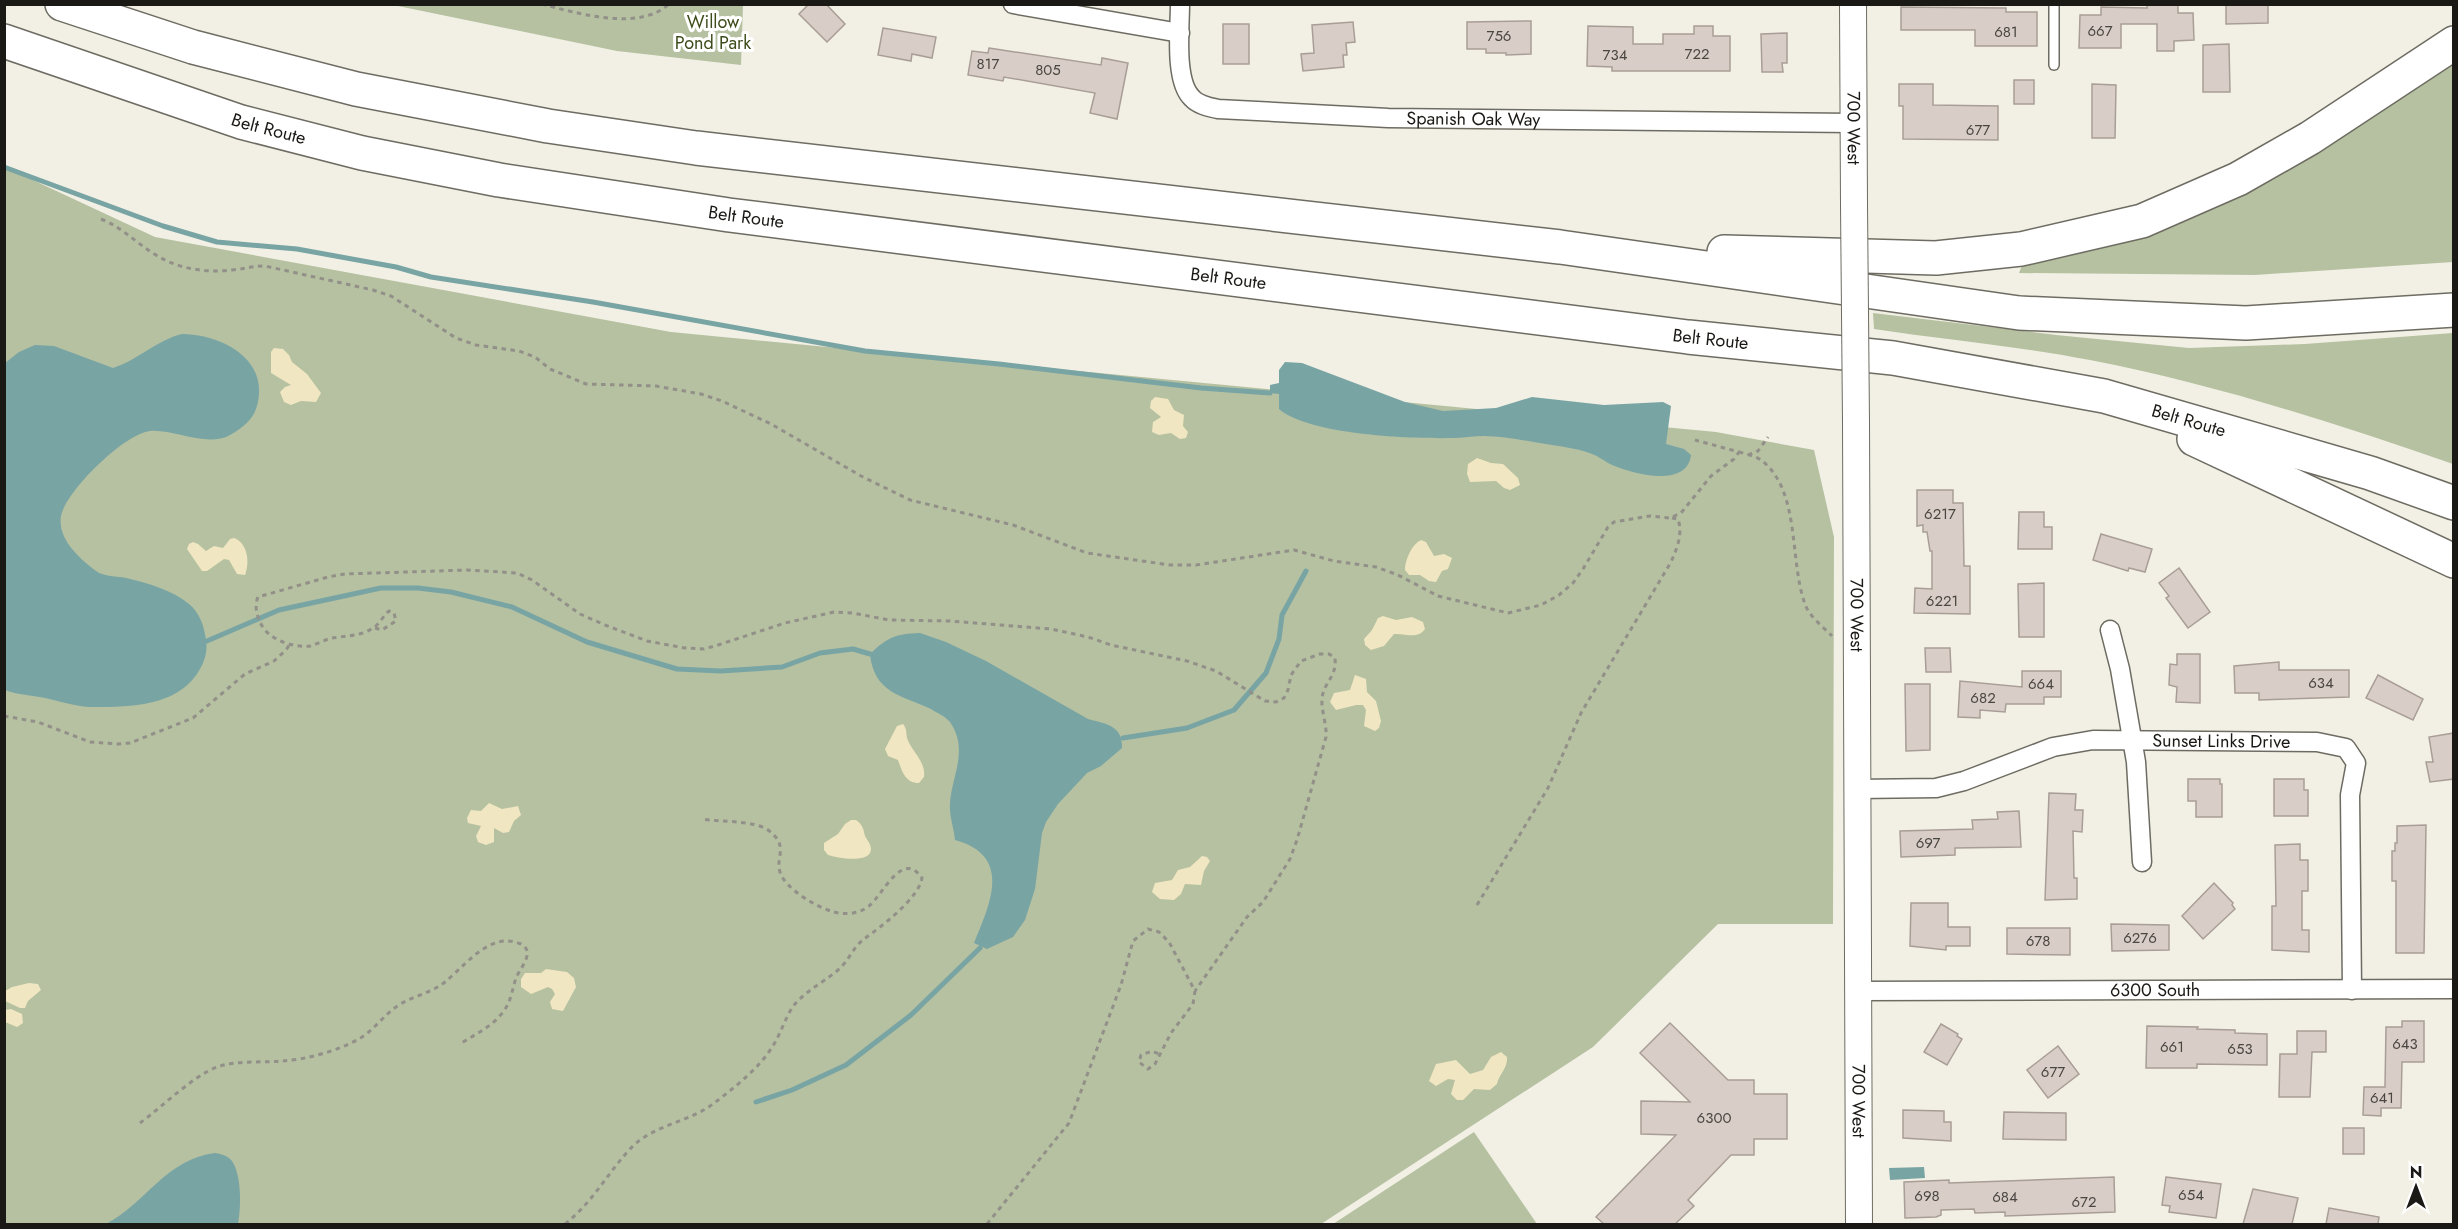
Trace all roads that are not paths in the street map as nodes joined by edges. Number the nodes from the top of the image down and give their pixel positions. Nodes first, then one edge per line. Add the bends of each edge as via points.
1 (62, 4) edge
2 (1013, 4) edge
3 (1180, 4) edge
4 (1853, 4) edge
5 (2054, 4) edge
6 (1180, 33) junction
7 (4, 41) edge
8 (2454, 43) edge
9 (2054, 65) dead end
10 (1854, 123) junction
11 (1560, 247) junction
12 (2454, 310) edge
13 (2104, 396) junction
14 (2454, 503) edge
15 (2447, 560) edge
16 (2110, 630) dead end
17 (2132, 740) junction
18 (1857, 789) junction
19 (2142, 862) dead end
20 (2352, 990) junction
21 (2454, 990) edge
22 (1857, 991) junction
23 (1859, 1224) edge

1 - 11 highway via 194,47 356,89 548,126 696,148
2 - 6 street
3 - 6 street, Spanish Oak Way
4 - 10 main road, 700 West
5 - 9 lane
6 - 10 street, Spanish Oak Way via 1181,74 1186,91 1193,100 1218,109 1388,118
7 - 13 highway, Belt Route via 242,122 362,153 499,180 729,215 1688,337 1893,358
8 - 11 highway via 2310,138 2238,179 2142,221 2021,249 1936,258
10 - 18 main road, 700 West, bridge
11 - 12 highway via 2019,313 2246,323
13 - 14 highway, Belt Route via 2370,474
13 - 15 highway
16 - 17 street
17 - 18 street, Sunset Links Drive via 2093,740 2052,747 1936,788
17 - 19 street
17 - 20 street, Sunset Links Drive via 2317,742 2346,748 2356,763 2350,795
18 - 22 main road, 700 West
20 - 21 street, 6300 South
20 - 22 street, 6300 South
22 - 23 main road, 700 West

